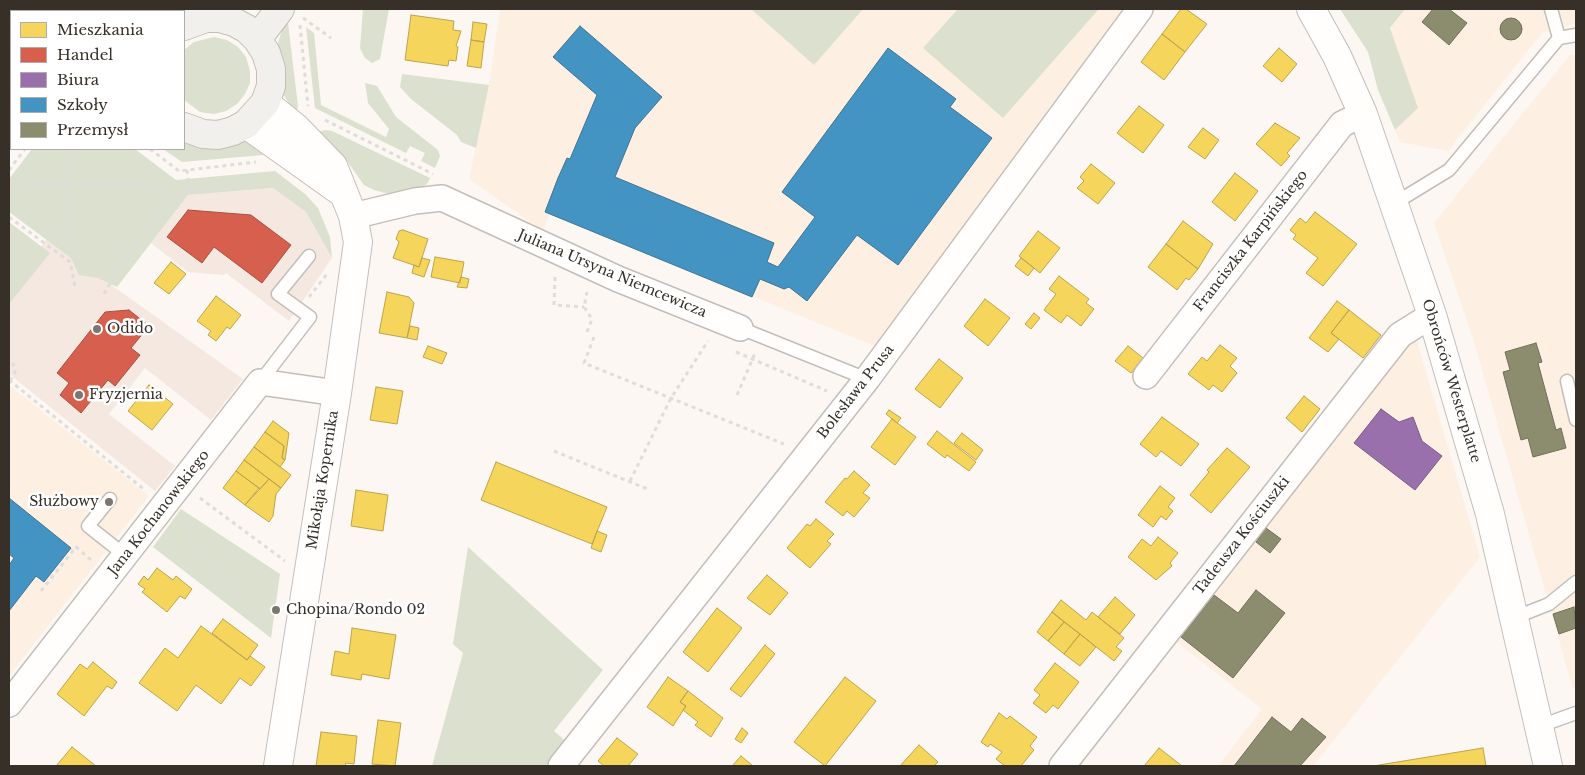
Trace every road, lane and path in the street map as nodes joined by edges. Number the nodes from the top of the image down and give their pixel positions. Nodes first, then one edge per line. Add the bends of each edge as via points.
1 (280, 9) edge
2 (1140, 9) edge
3 (1311, 9) edge
4 (1551, 9) edge
5 (240, 15) edge
6 (185, 26) edge
7 (1576, 35) edge
8 (257, 38) junction
9 (331, 38) dead end
10 (1559, 38) junction
11 (265, 102) junction
12 (309, 112) dead end
13 (1363, 114) junction
14 (318, 116) dead end
15 (246, 124) junction
16 (185, 127) edge
17 (24, 150) edge
18 (70, 150) edge
19 (9, 170) edge
20 (187, 170) dead end
21 (438, 177) dead end
22 (68, 185) junction
23 (242, 187) dead end
24 (9, 190) edge
25 (189, 191) junction
26 (180, 196) junction
27 (1395, 203) junction
28 (350, 206) junction
29 (9, 217) edge
30 (309, 256) dead end
31 (70, 262) junction
32 (552, 268) dead end
33 (75, 286) dead end
34 (591, 286) dead end
35 (104, 294) dead end
36 (584, 307) junction
37 (1432, 315) junction
38 (587, 332) dead end
39 (751, 333) junction
40 (594, 337) dead end
41 (708, 341) dead end
42 (13, 363) dead end
43 (1146, 376) dead end
44 (867, 379) junction
45 (9, 380) edge
46 (260, 382) junction
47 (1567, 382) dead end
48 (337, 393) junction
49 (738, 395) dead end
50 (671, 398) junction
51 (1576, 420) edge
52 (554, 450) dead end
53 (808, 454) junction
54 (630, 482) junction
55 (650, 490) dead end
56 (153, 497) dead end
57 (199, 498) dead end
58 (110, 499) dead end
59 (183, 515) dead end
60 (126, 556) junction
61 (286, 561) dead end
62 (96, 564) dead end
63 (1576, 582) edge
64 (41, 591) dead end
65 (1516, 617) junction
66 (273, 637) dead end
67 (9, 704) edge
68 (1576, 713) edge
69 (1540, 726) junction
70 (278, 766) edge
71 (561, 766) edge
72 (1062, 766) edge
73 (1548, 766) edge

1 - 8 main road
2 - 44 street, Bolesława Prusa
3 - 13 street, Obrońców Westerplatte
4 - 10 lane
5 - 6 main road via 206,18
5 - 8 main road via 247,29
7 - 10 lane
8 - 11 main road via 271,69 271,86
9 - 12 path via 299,15
10 - 27 lane via 1448,170
11 - 15 main road
11 - 28 street, Mikołaja Kopernika via 333,166
13 - 27 street, Obrońców Westerplatte
13 - 43 street, Franciszka Karpińskiego via 1342,124
14 - 21 path
15 - 16 main road via 233,132 218,135
15 - 28 street
17 - 19 path
18 - 22 path
20 - 25 path
22 - 24 path via 20,186
22 - 26 path via 139,185
22 - 31 path
23 - 25 path
25 - 26 path
26 - 35 path via 163,208 119,267
27 - 37 street, Obrońców Westerplatte
28 - 39 street, Juliana Ursyna Niemcewicza via 442,198 618,279
28 - 48 street, Mikołaja Kopernika via 358,242
29 - 31 path
30 - 46 lane via 278,294 310,318
31 - 33 path
32 - 36 path via 556,282 554,304
34 - 36 path via 585,295
36 - 38 path via 592,319
37 - 65 street, Obrońców Westerplatte via 1490,514
37 - 72 street, Tadeusza Kościuszki via 1400,335
39 - 44 lane, Juliana Ursyna Niemcewicza
39 - 49 path
40 - 50 path via 584,363
41 - 50 path
42 - 45 path via 15,373
44 - 53 street, Bolesława Prusa
45 - 56 path
46 - 48 street
46 - 60 street, Jana Kochanowskiego
47 - 51 lane
48 - 70 street, Mikołaja Kopernika
50 - 53 path
50 - 54 path
52 - 54 path
53 - 71 street, Bolesława Prusa
54 - 55 path
57 - 61 path
58 - 60 lane via 88,526
59 - 66 path via 188,521 191,538
60 - 67 street, Jana Kochanowskiego
62 - 64 path via 76,547
63 - 65 lane via 1549,604
65 - 69 street, Obrońców Westerplatte
68 - 69 lane
69 - 73 street, Obrońców Westerplatte

